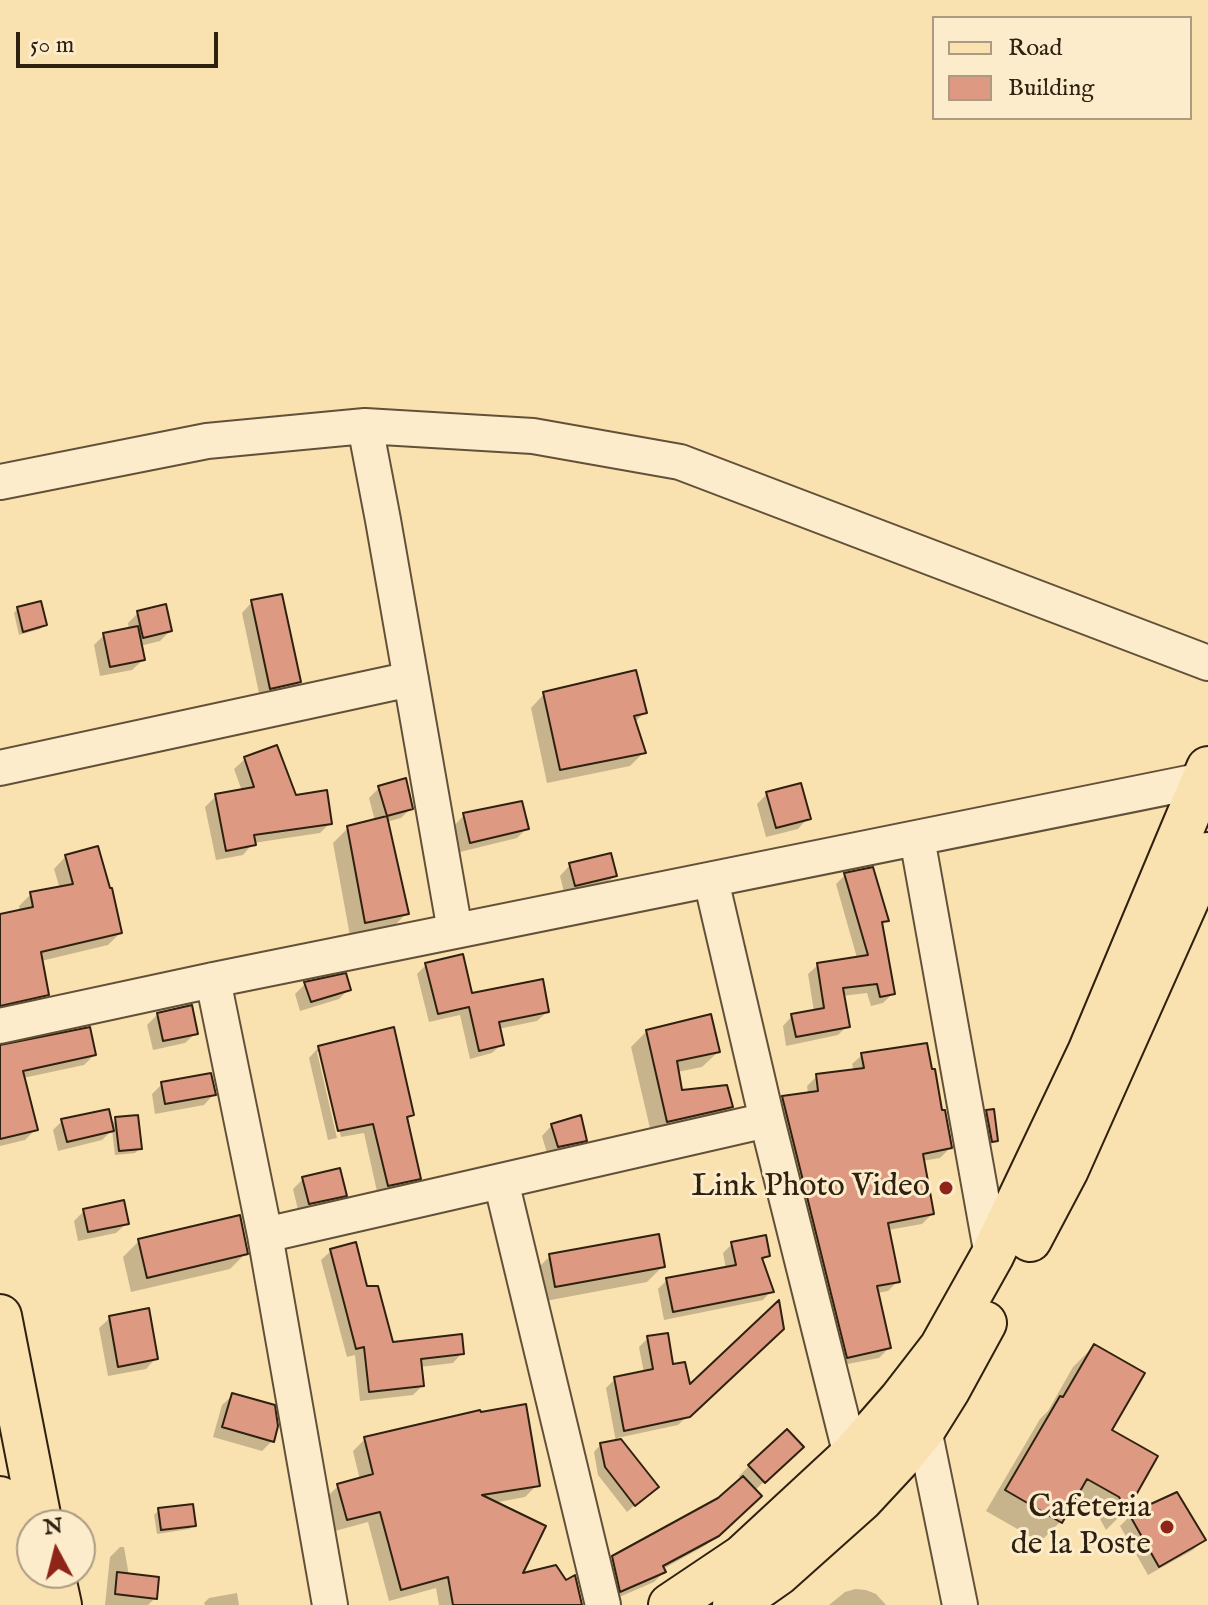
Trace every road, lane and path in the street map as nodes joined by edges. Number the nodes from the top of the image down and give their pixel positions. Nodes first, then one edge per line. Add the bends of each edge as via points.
1 (365, 426) junction
2 (0, 482) edge
3 (1208, 663) edge
4 (411, 679) junction
5 (0, 768) edge
6 (1206, 776) edge
7 (917, 838) junction
8 (1208, 854) edge
9 (711, 880) junction
10 (455, 931) junction
11 (213, 980) junction
12 (0, 1026) edge
13 (767, 1120) junction
14 (501, 1181) junction
15 (265, 1235) junction
16 (992, 1256) junction
17 (0, 1316) edge
18 (924, 1429) junction
19 (851, 1456) junction
20 (12, 1522) edge
21 (21, 1605) edge
22 (330, 1605) edge
23 (603, 1605) edge
24 (670, 1605) edge
25 (734, 1605) edge
26 (960, 1605) edge

1 - 2 street via 207,441
1 - 3 street via 533,436 680,462
1 - 4 street
4 - 5 street
4 - 10 street
6 - 7 street
6 - 16 main road via 1089,1052
7 - 9 street
7 - 16 street
8 - 18 main road via 1067,1170
9 - 10 street
9 - 13 street
10 - 11 street
11 - 12 street
11 - 15 street
13 - 14 street
13 - 19 street
14 - 15 street
14 - 23 street
15 - 22 street
16 - 19 main road via 941,1347
17 - 20 main road
18 - 25 main road via 862,1499 778,1574
18 - 26 street
19 - 24 main road via 743,1556
20 - 21 main road

